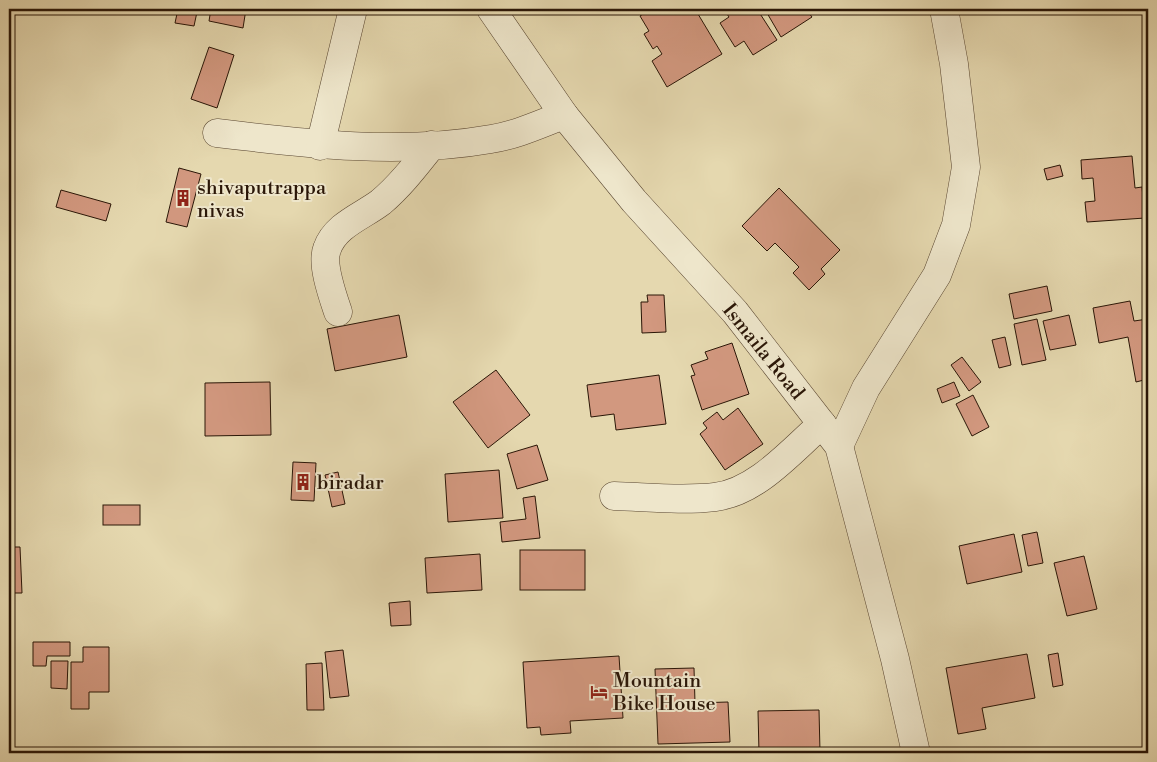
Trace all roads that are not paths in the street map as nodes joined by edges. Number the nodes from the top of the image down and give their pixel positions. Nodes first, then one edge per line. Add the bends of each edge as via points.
1 (353, 9) edge
2 (491, 9) edge
3 (944, 9) edge
4 (564, 115) junction
5 (217, 133) dead end
6 (432, 145) junction
7 (320, 146) junction
8 (338, 312) dead end
9 (822, 424) junction
10 (839, 446) junction
11 (614, 496) dead end
12 (916, 753) edge

1 - 7 street
2 - 4 street, Ismaila Road
3 - 10 street via 966,167 956,225 937,276 866,388
4 - 6 street via 518,133
4 - 9 street, Ismaila Road via 634,201 735,312
5 - 7 street
6 - 7 street
6 - 8 street via 405,179 380,202 352,220 326,250 328,284
9 - 10 street, Ismaila Road
9 - 11 street via 771,469 731,493 695,498
10 - 12 street, Ismaila Road

